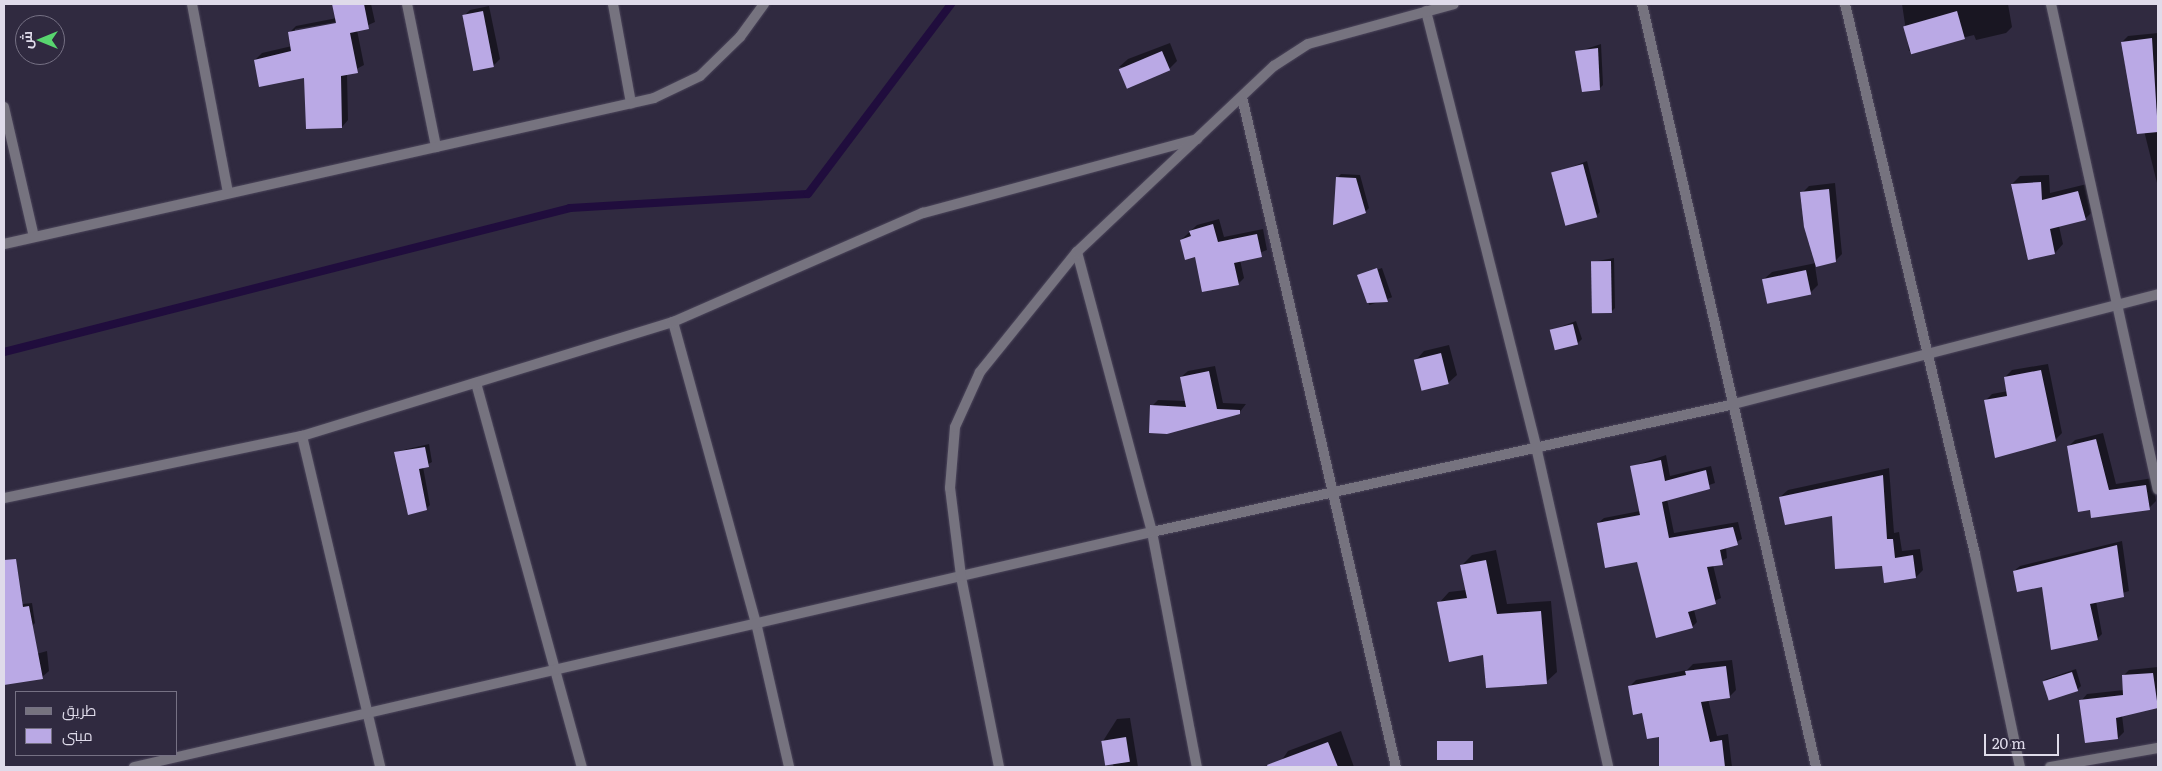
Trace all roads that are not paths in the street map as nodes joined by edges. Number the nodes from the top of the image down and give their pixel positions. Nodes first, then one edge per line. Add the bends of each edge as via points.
1 (192, 4) edge
2 (407, 4) edge
3 (612, 4) edge
4 (764, 4) edge
5 (1454, 4) edge
6 (1642, 4) edge
7 (1845, 4) edge
8 (2051, 4) edge
9 (1426, 11) junction
10 (1242, 97) junction
11 (632, 104) junction
12 (4, 107) edge
13 (1197, 139) junction
14 (436, 147) junction
15 (228, 192) junction
16 (34, 237) junction
17 (4, 244) edge
18 (1077, 252) junction
19 (2158, 294) edge
20 (2116, 304) junction
21 (674, 322) junction
22 (1929, 356) junction
23 (476, 383) junction
24 (1730, 405) junction
25 (302, 436) junction
26 (1537, 450) junction
27 (2158, 489) edge
28 (1333, 494) junction
29 (4, 498) edge
30 (1152, 532) junction
31 (961, 576) junction
32 (757, 626) junction
33 (558, 671) junction
34 (367, 710) junction
35 (2158, 748) edge
36 (153, 765) edge
37 (134, 767) edge
38 (380, 767) edge
39 (582, 767) edge
40 (789, 767) edge
41 (999, 767) edge
42 (1197, 767) edge
43 (1396, 767) edge
44 (1608, 767) edge
45 (1816, 767) edge
46 (2020, 767) edge
47 (2050, 767) edge

1 - 15 street
2 - 14 street
3 - 11 street
4 - 11 street via 740,38 700,76
5 - 9 street
6 - 24 street
7 - 22 street
8 - 20 street
9 - 10 street via 1308,44 1274,66
9 - 26 street
10 - 13 street
10 - 28 street
11 - 14 street
12 - 16 street
13 - 18 street
13 - 21 street via 923,213
14 - 15 street
15 - 16 street
16 - 17 street
18 - 30 street
18 - 31 street via 980,372 954,427 950,488
19 - 20 street
20 - 22 street
20 - 27 street
21 - 23 street
21 - 32 street
22 - 24 street
22 - 46 street
23 - 25 street
23 - 33 street
24 - 26 street
24 - 45 street
25 - 29 street
25 - 34 street
26 - 28 street
26 - 44 street
28 - 30 street
28 - 43 street
30 - 31 street
30 - 42 street
31 - 32 street
31 - 41 street
32 - 33 street
32 - 40 street
33 - 34 street
33 - 39 street
34 - 36 street
34 - 38 street
35 - 47 street
36 - 37 street

